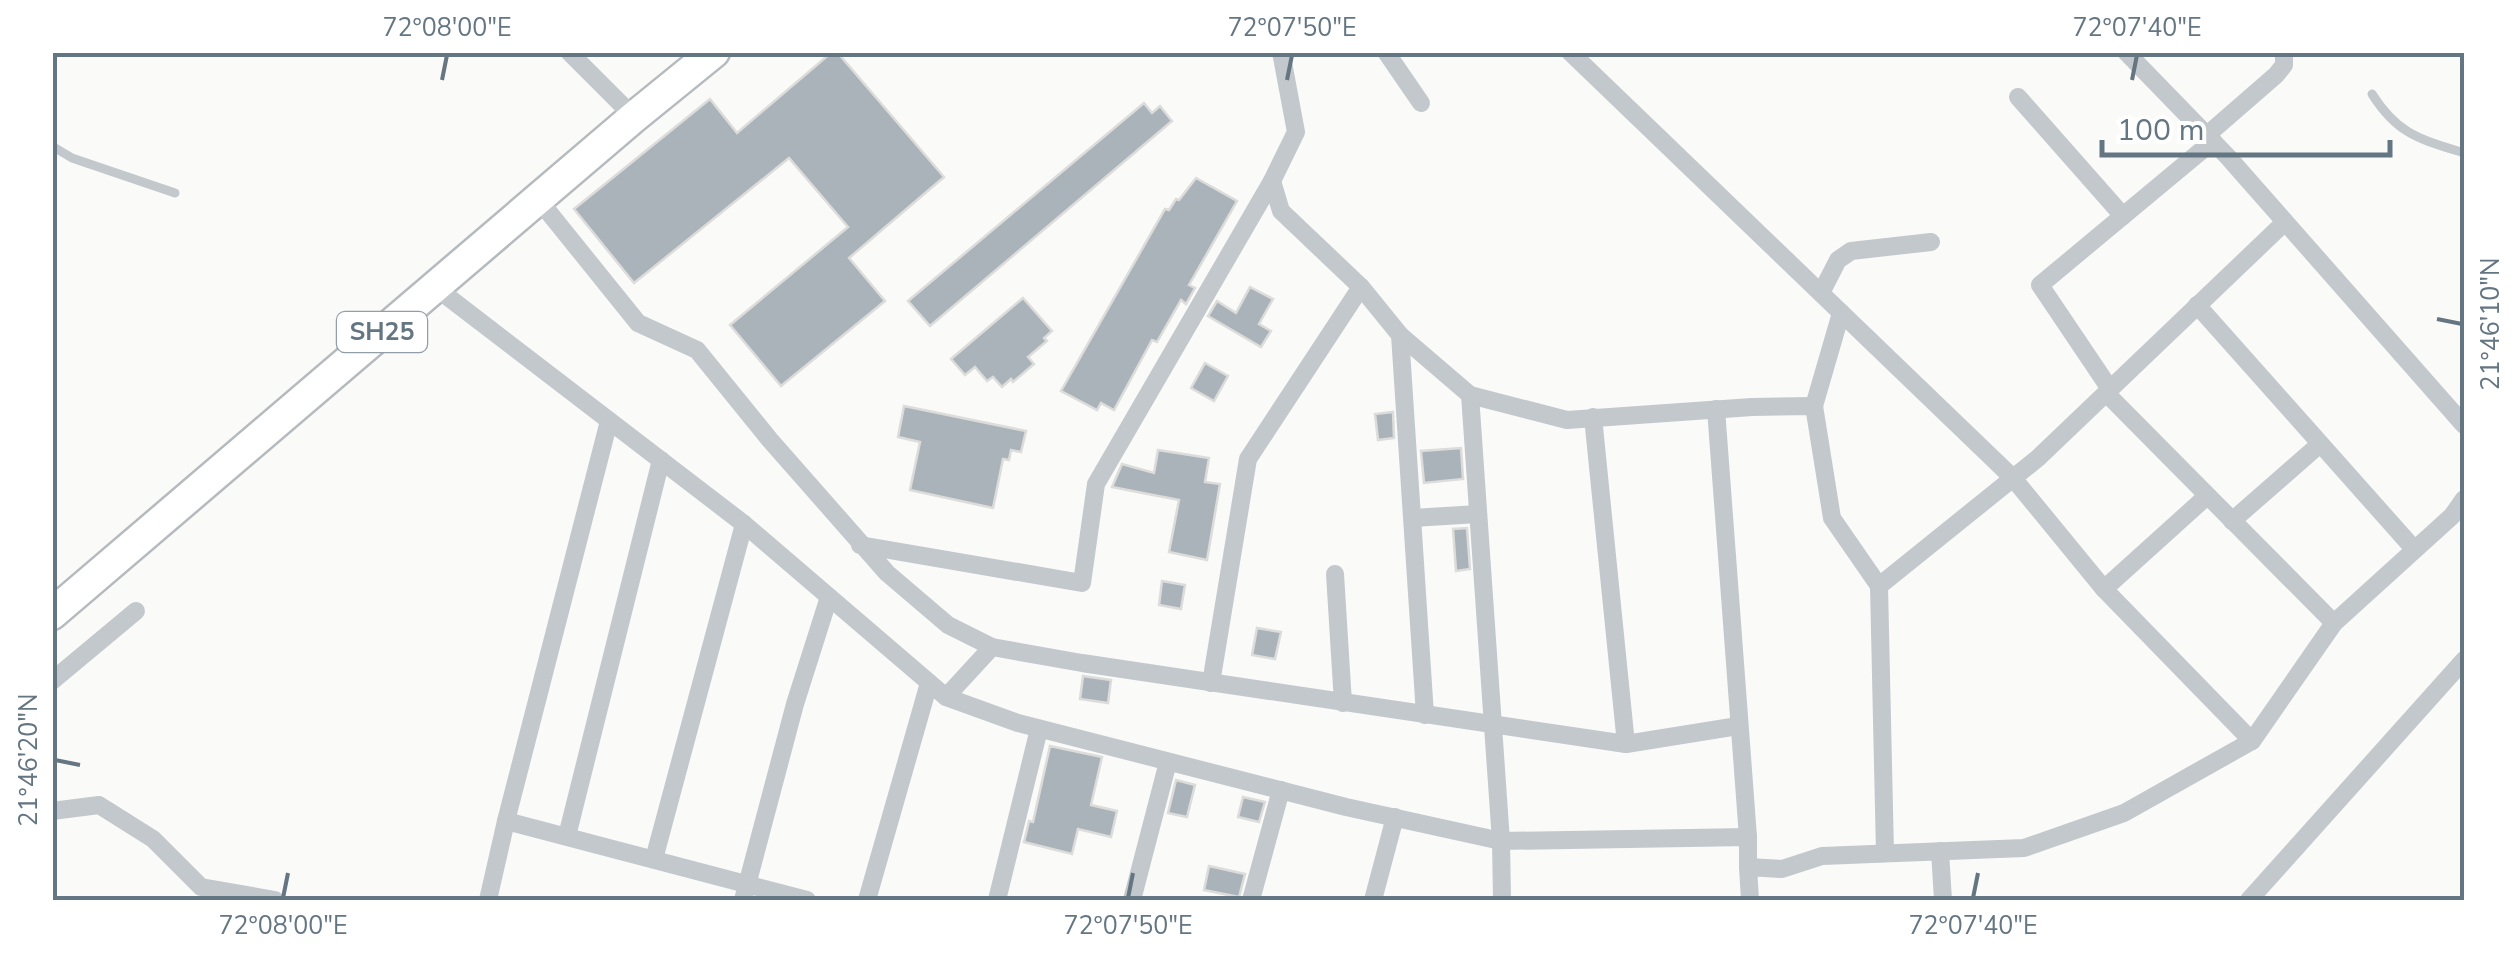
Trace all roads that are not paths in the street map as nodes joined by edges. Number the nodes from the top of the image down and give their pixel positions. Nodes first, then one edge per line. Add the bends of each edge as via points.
1 (569, 52) edge
2 (714, 52) edge
3 (1281, 52) edge
4 (1386, 52) edge
5 (1570, 52) edge
6 (2126, 52) edge
7 (2284, 52) edge
8 (2372, 94) dead end
9 (2018, 96) dead end
10 (1421, 103) dead end
11 (634, 117) junction
12 (2210, 138) junction
13 (52, 146) edge
14 (2464, 154) edge
15 (1272, 181) junction
16 (175, 193) dead end
17 (538, 199) junction
18 (2123, 216) junction
19 (2284, 222) junction
20 (1931, 242) dead end
21 (435, 287) junction
22 (1361, 287) junction
23 (1821, 293) junction
24 (2197, 306) junction
25 (1841, 313) junction
26 (1400, 335) junction
27 (2108, 391) junction
28 (1470, 395) junction
29 (1814, 406) junction
30 (1716, 409) junction
31 (1594, 417) junction
32 (610, 421) junction
33 (2464, 425) edge
34 (2320, 444) junction
35 (660, 460) junction
36 (2013, 478) junction
37 (2207, 496) junction
38 (2464, 499) edge
39 (1478, 514) junction
40 (1412, 518) junction
41 (2232, 522) junction
42 (744, 524) junction
43 (860, 545) junction
44 (2414, 549) junction
45 (1334, 574) dead end
46 (1880, 586) junction
47 (2104, 590) junction
48 (829, 597) junction
49 (136, 611) dead end
50 (52, 614) edge
51 (2334, 623) junction
52 (992, 647) junction
53 (2464, 660) edge
54 (52, 681) edge
55 (929, 683) junction
56 (1211, 683) junction
57 (946, 698) junction
58 (1344, 703) junction
59 (1425, 715) junction
60 (1493, 725) junction
61 (1738, 726) junction
62 (1040, 729) junction
63 (2252, 742) junction
64 (1626, 744) junction
65 (1168, 762) junction
66 (1280, 790) junction
67 (52, 812) edge
68 (1395, 817) junction
69 (506, 821) junction
70 (567, 836) junction
71 (1748, 837) junction
72 (1501, 841) junction
73 (1940, 851) junction
74 (1884, 854) junction
75 (654, 858) junction
76 (1748, 867) junction
77 (745, 892) edge
78 (275, 900) edge
79 (488, 900) edge
80 (806, 900) edge
81 (867, 900) edge
82 (997, 900) edge
83 (1132, 900) edge
84 (1252, 900) edge
85 (1373, 900) edge
86 (1502, 900) edge
87 (1750, 900) edge
88 (1944, 900) edge
89 (2249, 900) edge

1 - 11 street
2 - 11 main road, SH25
3 - 15 street via 1296,132
4 - 10 street
5 - 23 street
6 - 12 street
7 - 12 street via 2276,75
8 - 14 lane via 2411,136
9 - 18 street
11 - 17 main road, SH25
12 - 18 street
12 - 19 street
13 - 16 lane
15 - 22 street via 1281,210
15 - 43 street via 1096,484 1082,583
17 - 21 main road, SH25
17 - 43 street via 638,322 697,350
18 - 27 street via 2040,285
19 - 24 street
19 - 33 street
20 - 23 street via 1851,251 1838,260
21 - 32 street
21 - 50 main road, SH25
22 - 26 street
22 - 56 street via 1248,460
23 - 25 street
24 - 27 street
24 - 34 street
25 - 29 street
25 - 36 street
26 - 28 street
26 - 40 street
27 - 36 street
27 - 37 street
28 - 31 street via 1567,420
28 - 39 street
29 - 30 street
29 - 46 street via 1832,518
30 - 31 street
30 - 61 street
31 - 64 street
32 - 35 street
32 - 69 street
34 - 41 street
34 - 44 street
35 - 42 street
35 - 70 street
36 - 46 street
36 - 47 street
37 - 41 street
37 - 47 street
38 - 44 street
39 - 40 street
39 - 60 street
40 - 59 street
41 - 51 street
42 - 48 street
42 - 75 street
43 - 52 street via 948,625
44 - 51 street
45 - 58 street
46 - 74 street
47 - 63 street
48 - 55 street
48 - 77 street
49 - 54 street
51 - 63 street
52 - 56 street
52 - 57 street
53 - 89 street
55 - 57 street
55 - 81 street
56 - 58 street
57 - 62 street
58 - 59 street
59 - 60 street
60 - 64 street
60 - 72 street
61 - 64 street
61 - 71 street
62 - 65 street
62 - 82 street
63 - 73 street via 2124,813 2024,848
65 - 66 street
65 - 83 street
66 - 68 street
66 - 84 street
67 - 78 street via 99,805 154,839 201,887
68 - 72 street
68 - 85 street
69 - 70 street
69 - 79 street
70 - 75 street
71 - 72 street
71 - 76 street
72 - 86 street
73 - 74 street
73 - 88 street
74 - 76 street via 1822,856 1782,870
75 - 77 street
76 - 87 street
77 - 80 street

